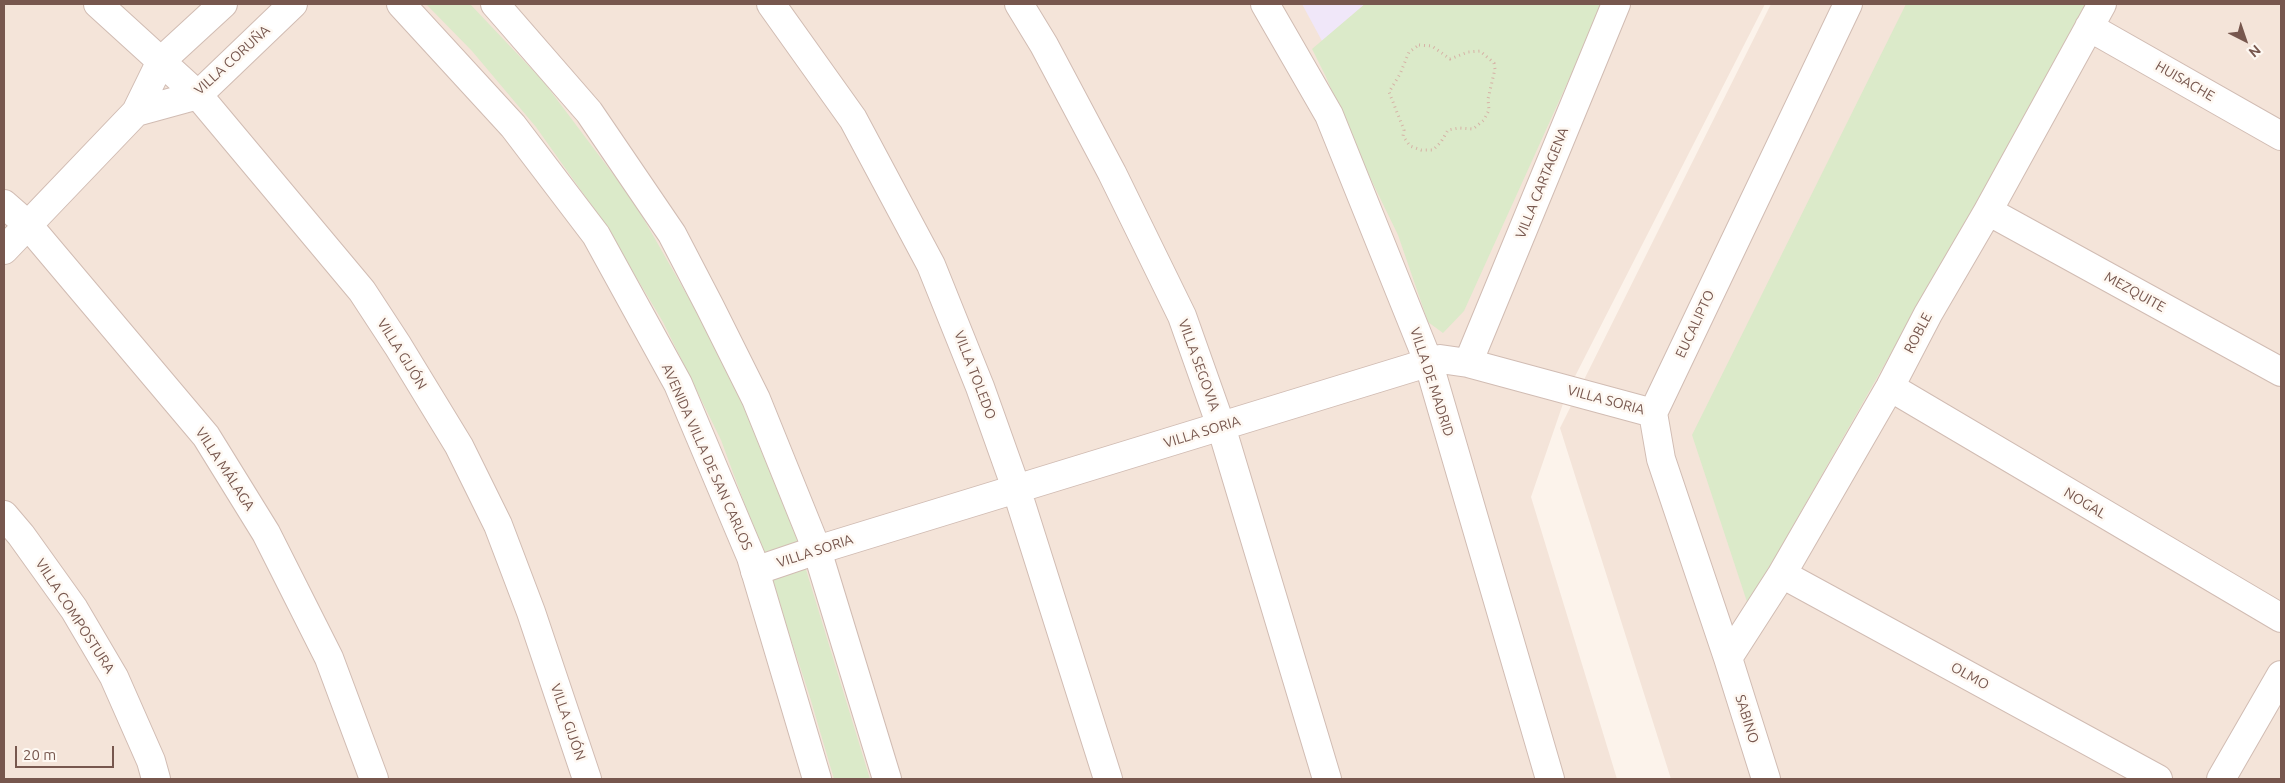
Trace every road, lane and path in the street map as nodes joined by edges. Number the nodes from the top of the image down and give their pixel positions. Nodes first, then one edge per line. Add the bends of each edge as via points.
1 (98, 4) edge
2 (223, 4) edge
3 (293, 4) edge
4 (401, 4) edge
5 (495, 4) edge
6 (772, 4) edge
7 (1019, 4) edge
8 (1266, 4) edge
9 (1616, 4) edge
10 (1848, 4) edge
11 (2095, 15) edge
12 (161, 61) junction
13 (1389, 92) joint
14 (198, 95) junction
15 (136, 112) junction
16 (2281, 136) edge
17 (4, 204) edge
18 (1988, 211) junction
19 (28, 225) junction
20 (4, 250) edge
21 (1428, 361) junction
22 (1468, 363) junction
23 (2281, 372) edge
24 (1890, 387) junction
25 (1653, 413) junction
26 (1221, 426) junction
27 (1016, 488) junction
28 (4, 516) edge
29 (817, 550) junction
30 (756, 571) junction
31 (1782, 574) junction
32 (2281, 618) edge
33 (1728, 658) junction
34 (2281, 675) edge
35 (156, 779) edge
36 (374, 779) edge
37 (587, 779) edge
38 (817, 779) edge
39 (888, 779) edge
40 (1108, 779) edge
41 (1327, 779) edge
42 (1550, 779) edge
43 (1766, 779) edge
44 (2158, 779) edge
45 (2222, 779) edge

1 - 12 street, VILLA GIJÓN
2 - 12 street
3 - 14 street, VILLA CORUÑA
4 - 30 street, AVENIDA VILLA DE SAN CARLOS via 513,126 596,235 678,384
5 - 29 street via 589,112 672,234 756,399
6 - 27 street, VILLA TOLEDO via 853,118 931,264
7 - 26 street, VILLA SEGOVIA via 1112,173 1182,316
8 - 21 street, VILLA DE MADRID via 1330,115
9 - 22 street, VILLA CARTAGENA
10 - 25 street, EUCALIPTO
11 - 16 street, HUISACHE
11 - 18 street, ROBLE
12 - 14 street, VILLA GIJÓN
12 - 15 street
13 - 13 path via 1404,130 1403,136 1410,146 1432,150 1448,130 1473,129 1484,120 1490,110 1488,99 1494,63 1480,51 1450,59 1432,46 1419,45 1409,52
14 - 15 street, VILLA CORUÑA
14 - 37 street, VILLA GIJÓN via 362,291 459,446 498,525
15 - 19 street
17 - 19 street, VILLA MÁLAGA
18 - 23 street, MEZQUITE
18 - 24 street, ROBLE
19 - 20 street
19 - 36 street, VILLA MÁLAGA via 206,436 266,533 329,658
21 - 22 street, VILLA SORIA via 1440,359
21 - 26 street, VILLA SORIA
21 - 42 street, VILLA DE MADRID
22 - 25 street, VILLA SORIA
24 - 31 street, ROBLE
24 - 32 street, NOGAL
25 - 33 street via 1661,459
26 - 27 street, VILLA SORIA
26 - 41 street, VILLA SEGOVIA
27 - 29 street, VILLA SORIA
27 - 40 street, VILLA TOLEDO
28 - 35 street, VILLA COMPOSTURA via 74,609 114,677
29 - 30 street, VILLA SORIA
29 - 39 street
30 - 38 street, AVENIDA VILLA DE SAN CARLOS
31 - 33 street, ROBLE
31 - 44 street, OLMO
33 - 43 street, SABINO
34 - 45 street

